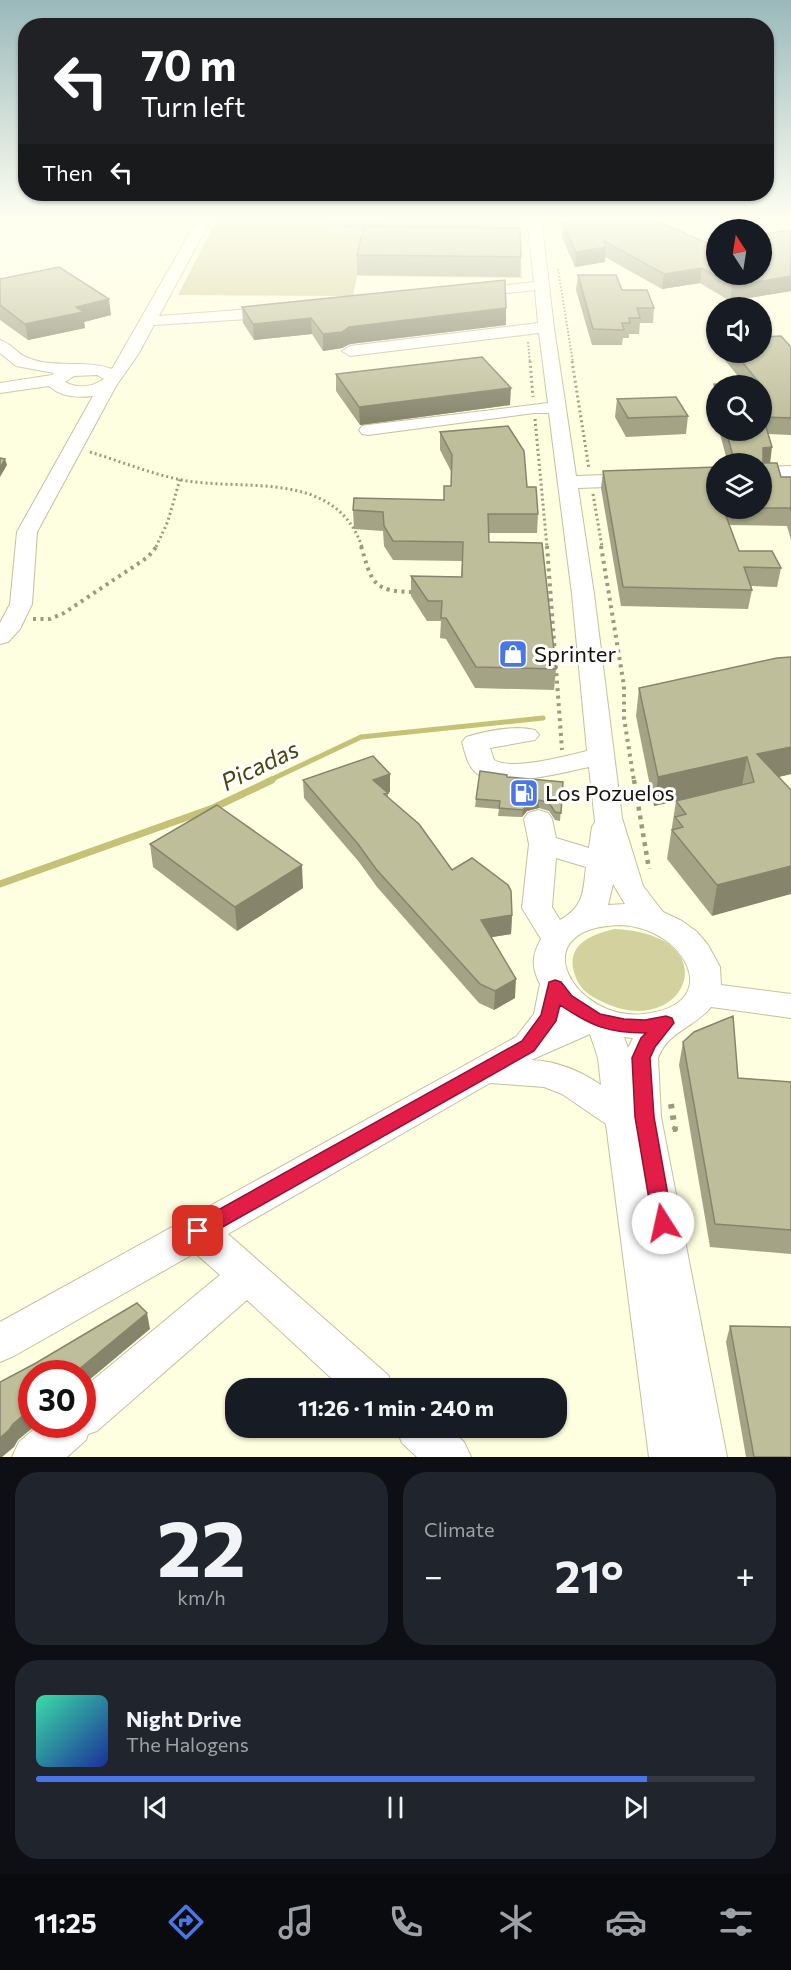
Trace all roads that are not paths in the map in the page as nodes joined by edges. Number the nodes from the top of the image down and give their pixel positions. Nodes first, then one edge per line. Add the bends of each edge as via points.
1 (169, 285) edge
2 (542, 285) joint
3 (454, 295) edge
4 (297, 311) edge
5 (149, 321) junction
6 (546, 328) junction
7 (0, 345) edge
8 (350, 351) dead end
9 (131, 353) junction
10 (22, 362) junction
11 (91, 369) junction
12 (71, 371) junction
13 (110, 383) junction
14 (60, 385) junction
15 (1, 387) edge
16 (557, 408) junction
17 (91, 417) junction
18 (368, 430) dead end
19 (791, 472) edge
20 (772, 473) edge
21 (651, 479) edge
22 (569, 482) junction
23 (6, 631) edge
24 (526, 735) dead end
25 (600, 756) junction
26 (608, 818) junction
27 (601, 862) junction
28 (540, 895) junction
29 (585, 919) junction
30 (652, 919) junction
31 (557, 939) junction
32 (555, 986) junction
33 (704, 994) junction
34 (791, 1006) edge
35 (599, 1020) junction
36 (666, 1023) junction
37 (528, 1046) junction
38 (486, 1070) junction
39 (621, 1116) junction
40 (198, 1231) junction
41 (248, 1276) junction
42 (0, 1343) edge
43 (361, 1378) edge
44 (96, 1404) edge
45 (56, 1438) edge
46 (428, 1438) edge
47 (34, 1457) edge
48 (449, 1457) edge
49 (671, 1457) edge
50 (705, 1457) edge

1 - 5 street
2 - 3 street
2 - 6 street
4 - 5 street
5 - 9 street
6 - 8 street
6 - 16 street
7 - 10 street
9 - 11 street
9 - 13 street
10 - 12 street
10 - 15 street via 26,373 18,381
11 - 12 street
11 - 13 street via 110,374
12 - 14 street
13 - 14 street via 92,390
13 - 17 street
14 - 15 street
14 - 17 street
16 - 18 street
16 - 22 street
17 - 23 street via 27,532 21,604
19 - 20 street
21 - 22 street
22 - 25 street
24 - 25 street via 475,742 482,762 488,769 534,778
25 - 26 street
26 - 27 street
26 - 30 street via 629,888
27 - 28 street via 540,831
27 - 29 street via 597,896
28 - 29 street via 553,910
28 - 31 street via 537,908
29 - 30 street via 630,914
29 - 31 street
30 - 33 street via 686,937 698,950 705,964
31 - 32 street via 550,953 549,970
32 - 35 street via 566,1000
32 - 37 street via 550,1017
33 - 34 street
33 - 36 street via 682,1016
35 - 36 street via 624,1026
35 - 37 street
35 - 39 street via 615,1058
36 - 50 street via 647,1043 641,1058 644,1117
37 - 38 street
38 - 39 street via 545,1074 574,1084
38 - 40 street
39 - 49 street
40 - 41 street
40 - 42 street
41 - 43 street
41 - 44 street
45 - 47 street
46 - 48 street

